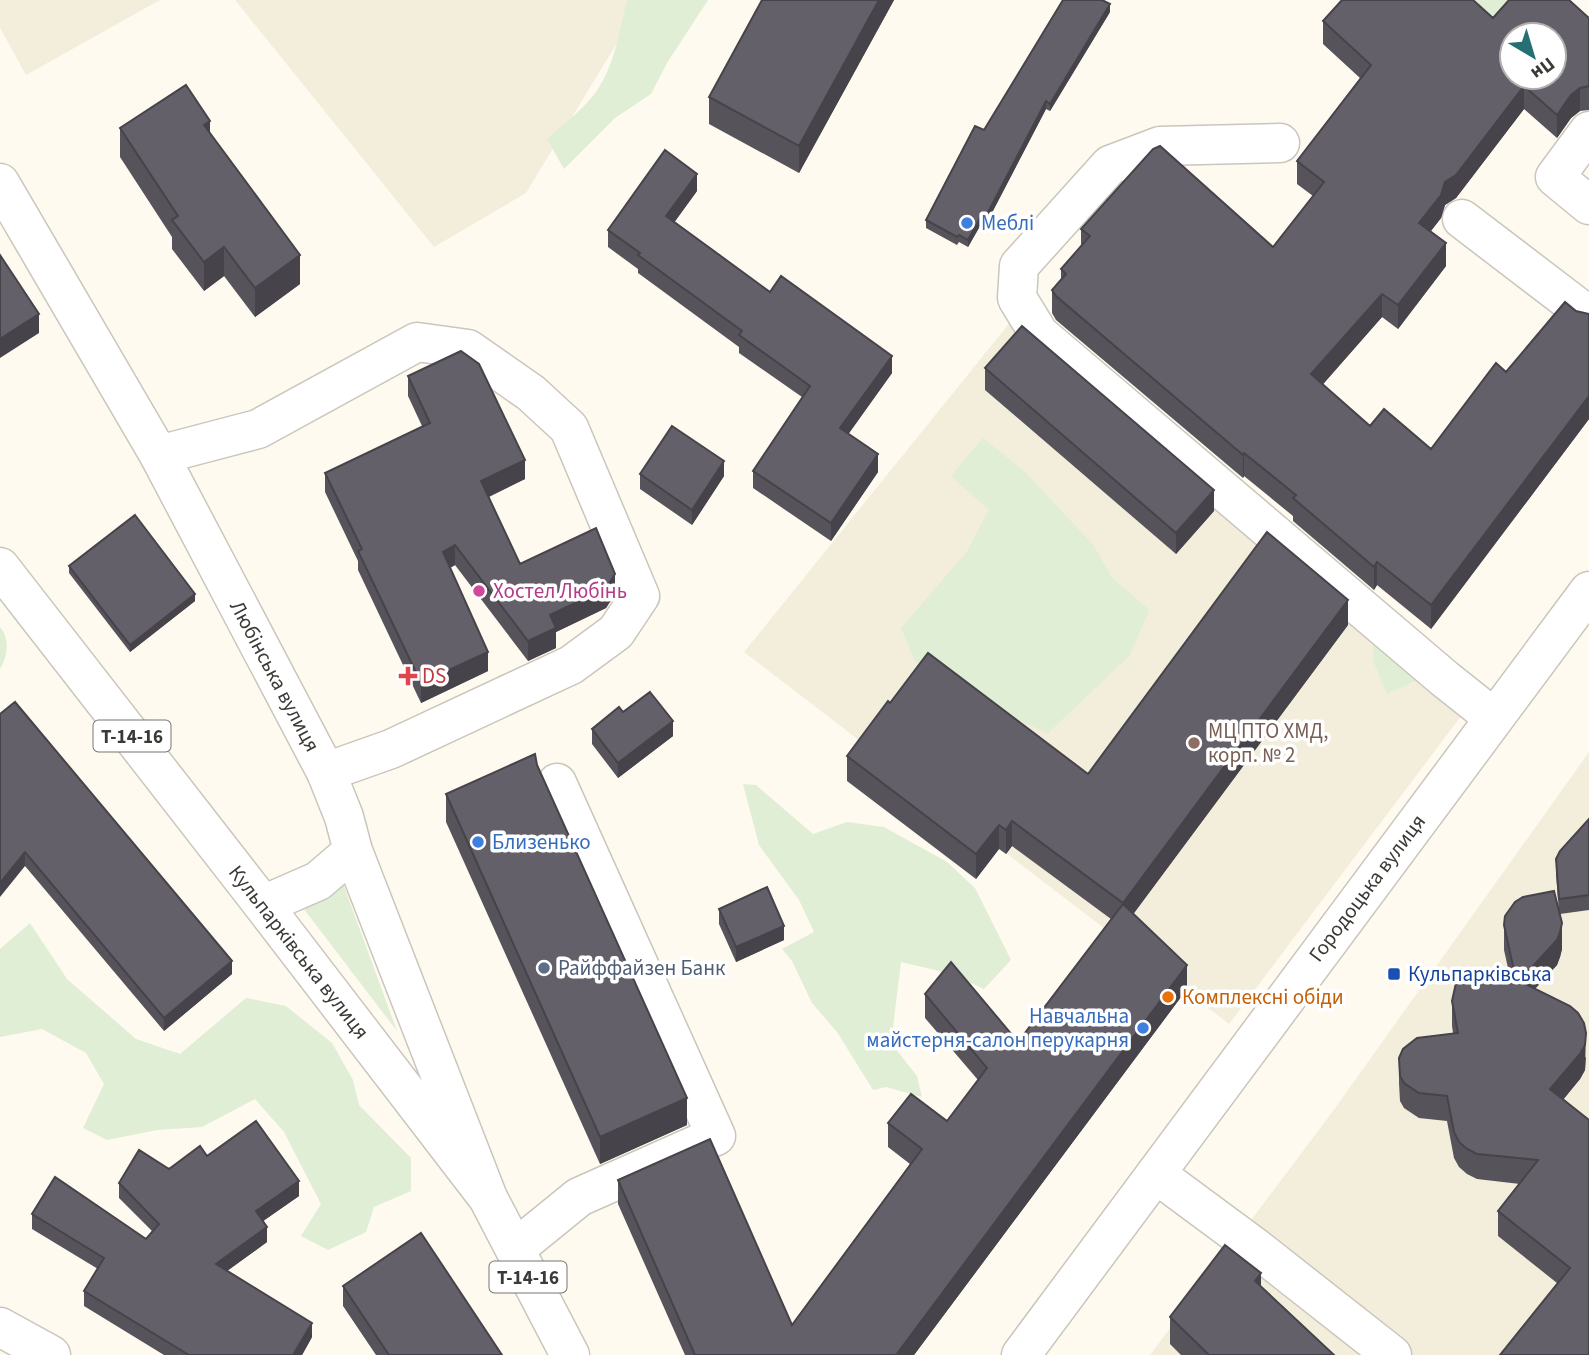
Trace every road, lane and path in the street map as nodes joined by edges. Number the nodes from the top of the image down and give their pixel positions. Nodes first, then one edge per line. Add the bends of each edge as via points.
1 (1589, 131) edge
2 (1280, 143) dead end
3 (0, 183) edge
4 (1589, 205) edge
5 (1462, 219) dead end
6 (1589, 316) edge
7 (159, 455) junction
8 (0, 568) edge
9 (1589, 591) edge
10 (1494, 718) junction
11 (326, 772) junction
12 (557, 783) dead end
13 (353, 851) junction
14 (263, 905) junction
15 (1156, 1174) junction
16 (488, 1198) junction
17 (515, 1249) junction
18 (0, 1327) edge
19 (1033, 1351) edge
20 (51, 1355) edge
21 (570, 1355) edge
22 (1392, 1355) edge

1 - 4 main road via 1555,177
2 - 10 main road via 1160,146 1110,165 1019,266 1017,298 1039,334
3 - 7 main road, Любінська вулиця
5 - 6 main road
7 - 11 main road, Любінська вулиця
7 - 11 main road via 258,429 416,342 467,349 531,393 569,428 640,596 616,632 571,665 391,749
8 - 14 main road, Кульпарківська вулиця / Т-14-16
9 - 10 main road, Городоцька вулиця
10 - 15 main road, Городоцька вулиця
11 - 13 main road, Любінська вулиця
12 - 17 main road via 716,1136 579,1197
13 - 14 main road via 318,881
13 - 16 main road, Любінська вулиця
14 - 16 main road, Кульпарківська вулиця / Т-14-16
15 - 19 main road, Городоцька вулиця
15 - 22 main road
16 - 17 main road, Кульпарківська вулиця / Т-14-16
17 - 21 main road, Кульпарківська вулиця / Т-14-16
18 - 20 main road

